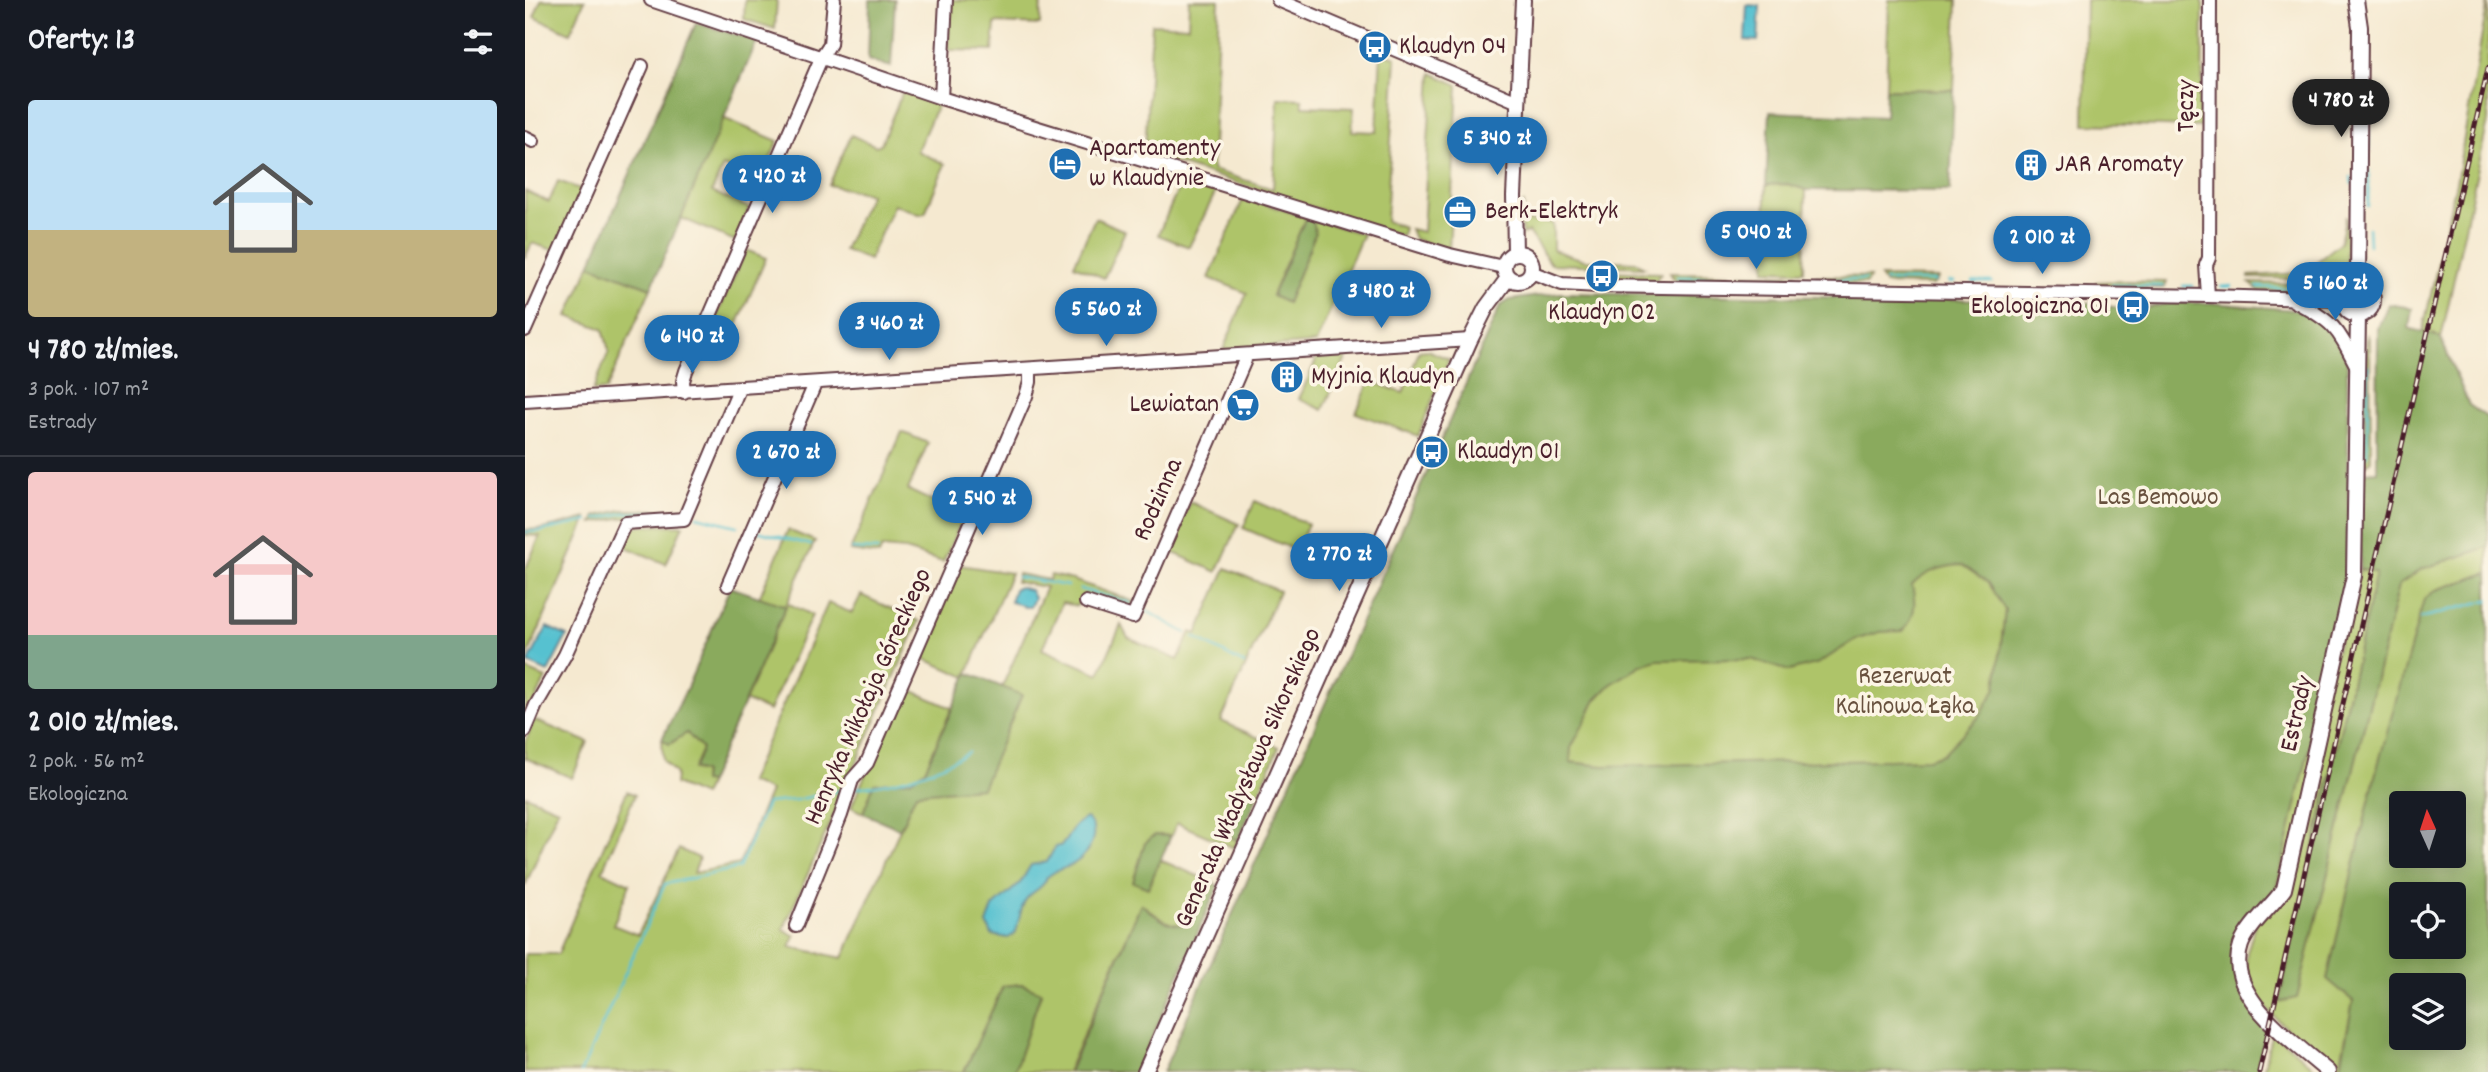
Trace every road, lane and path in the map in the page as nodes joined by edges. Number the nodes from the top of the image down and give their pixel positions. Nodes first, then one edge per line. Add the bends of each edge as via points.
1 (652, 0) edge
2 (694, 0) edge
3 (834, 0) edge
4 (946, 0) edge
5 (1278, 0) edge
6 (1523, 0) edge
7 (2210, 0) edge
8 (2356, 0) edge
9 (2365, 0) edge
10 (694, 14) junction
11 (2360, 27) junction
12 (822, 56) junction
13 (642, 65) dead end
14 (941, 98) junction
15 (1518, 102) junction
16 (1515, 253) junction
17 (1531, 272) junction
18 (1506, 273) junction
19 (2358, 285) junction
20 (2208, 296) junction
21 (2290, 299) junction
22 (2344, 300) junction
23 (2358, 315) junction
24 (525, 330) edge
25 (1470, 340) junction
26 (1245, 356) junction
27 (1030, 369) junction
28 (2358, 369) junction
29 (815, 384) junction
30 (739, 389) junction
31 (684, 392) junction
32 (525, 401) edge
33 (728, 584) dead end
34 (1086, 602) dead end
35 (525, 731) edge
36 (796, 926) dead end
37 (1145, 1072) edge
38 (2328, 1072) edge

1 - 10 street
2 - 10 street
3 - 12 street via 830,44
4 - 14 street
5 - 15 street
6 - 15 main road
7 - 20 street, Tęczy
8 - 11 main road
9 - 11 main road
10 - 12 street
11 - 19 main road
12 - 14 street
12 - 31 street via 686,372
13 - 24 street
14 - 18 street
15 - 16 main road
16 - 17 main road via 1530,259
16 - 18 main road via 1507,258
17 - 18 main road via 1519,282
17 - 20 street via 1562,284 1598,286
18 - 25 main road, Generała Władysława Sikorskiego
19 - 22 main road via 2349,289
19 - 23 main road via 2368,289 2373,300 2369,310
20 - 21 street
21 - 22 street
21 - 28 street via 2322,315 2336,328
22 - 23 main road via 2349,311
23 - 28 main road, Estrady
25 - 26 street
25 - 37 main road, Generała Władysława Sikorskiego
26 - 27 street
26 - 34 street, Rodzinna via 1133,617
27 - 29 street
27 - 36 street, Henryka Mikołaja Góreckiego via 1026,396 867,763 852,780
28 - 38 main road, Estrady via 2354,576 2284,889 2248,930 2240,946 2239,969 2259,1011
29 - 30 street
29 - 33 street
30 - 31 street
30 - 35 street via 684,519 625,523
31 - 32 street

